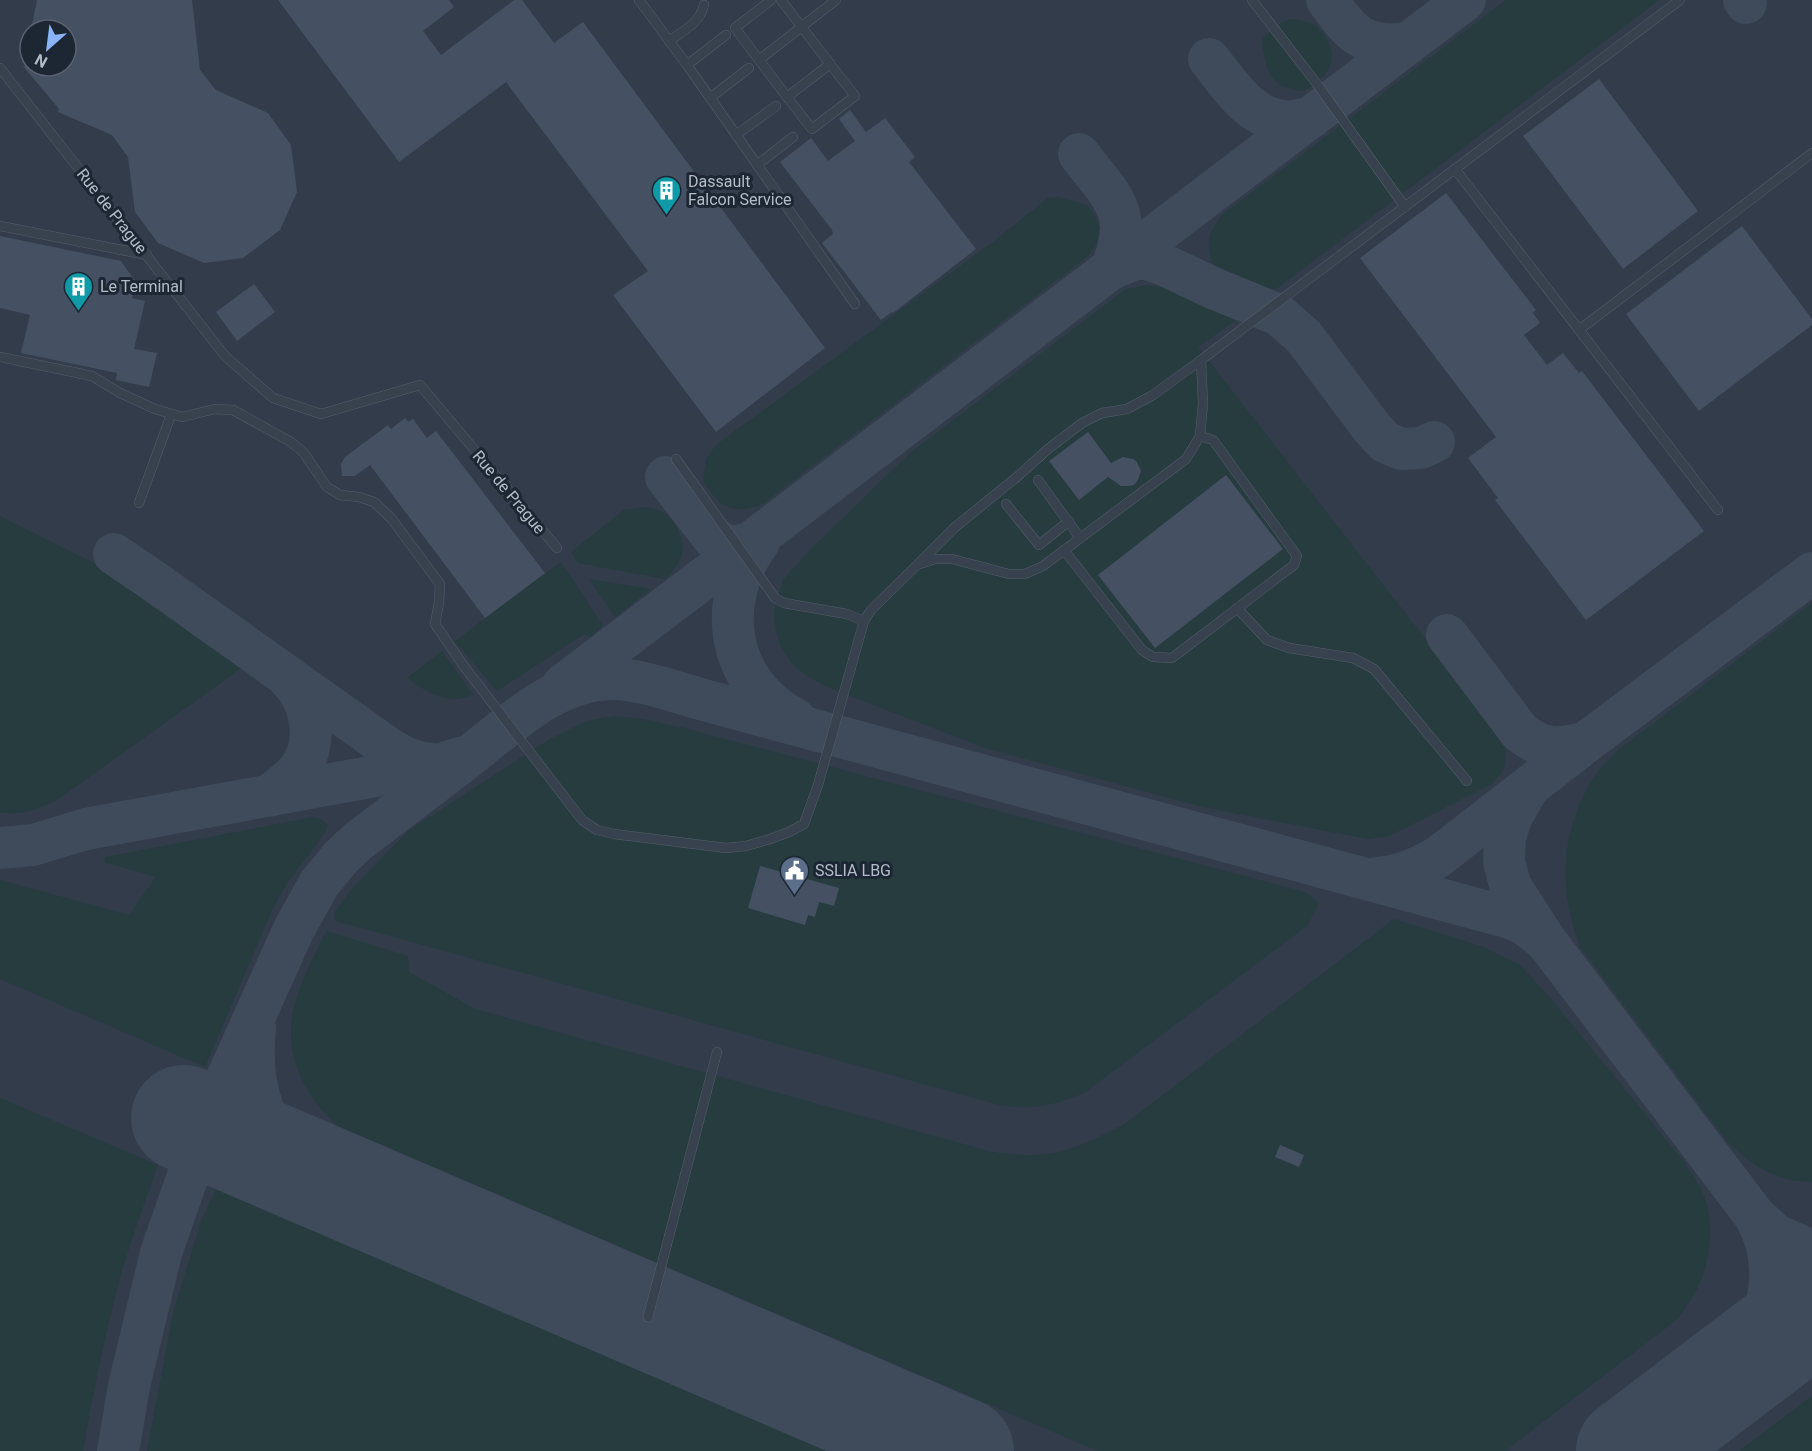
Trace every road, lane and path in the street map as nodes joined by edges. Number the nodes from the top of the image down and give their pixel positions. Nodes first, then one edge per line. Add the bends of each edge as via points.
1 (639, 0) edge
2 (771, 0) edge
3 (782, 0) edge
4 (836, 0) edge
5 (1252, 0) edge
6 (1680, 0) edge
7 (704, 5) dead end
8 (802, 27) junction
9 (726, 35) dead end
10 (669, 41) junction
11 (759, 60) junction
12 (830, 64) junction
13 (687, 65) junction
14 (0, 68) edge
15 (748, 68) dead end
16 (787, 96) junction
17 (710, 98) junction
18 (776, 106) dead end
19 (736, 135) junction
20 (794, 137) dead end
21 (1812, 153) edge
22 (757, 165) junction
23 (1455, 169) junction
24 (1405, 207) junction
25 (0, 226) edge
26 (147, 255) junction
27 (855, 304) dead end
28 (1579, 330) junction
29 (0, 357) edge
30 (1201, 360) junction
31 (171, 415) junction
32 (1200, 436) junction
33 (676, 459) dead end
34 (1038, 480) dead end
35 (139, 503) dead end
36 (1006, 504) dead end
37 (1718, 510) dead end
38 (1069, 521) junction
39 (1080, 538) junction
40 (556, 548) dead end
41 (1064, 550) junction
42 (917, 565) junction
43 (1238, 608) junction
44 (864, 621) junction
45 (1467, 781) dead end
46 (717, 1052) dead end
47 (648, 1317) dead end

1 - 10 lane
2 - 11 lane via 735,28
3 - 8 lane
4 - 8 lane
5 - 24 lane
6 - 23 lane
7 - 10 lane via 697,21
8 - 11 lane
8 - 12 lane
9 - 13 lane
10 - 13 lane
11 - 16 lane
12 - 16 lane
12 - 16 lane via 855,96 812,129
13 - 17 lane
14 - 26 lane, Rue de Prague
15 - 17 lane
17 - 19 lane
18 - 19 lane
19 - 22 lane
20 - 22 lane
21 - 28 lane
22 - 27 lane
23 - 24 lane
23 - 28 lane
24 - 30 lane
25 - 26 lane
26 - 40 lane, Rue de Prague via 225,356 273,398 321,414 420,385
28 - 37 lane
29 - 31 lane via 92,376
30 - 32 lane
30 - 42 lane via 1153,395 1082,423 954,528
31 - 35 lane
31 - 44 lane via 233,410 291,441 327,487 340,495 374,502 391,518 440,584 435,624 582,820 597,830 726,848 770,839 804,824
32 - 39 lane via 1186,459
32 - 43 lane via 1213,440 1297,556 1294,565
33 - 44 lane via 775,598
34 - 38 lane
36 - 38 lane via 1039,545
38 - 39 lane
39 - 41 lane
41 - 42 lane via 1025,574 1009,574 952,559
41 - 43 lane via 1142,650 1153,657 1172,657
42 - 44 lane
43 - 45 lane via 1267,640 1289,648 1353,658 1374,669
46 - 47 lane

